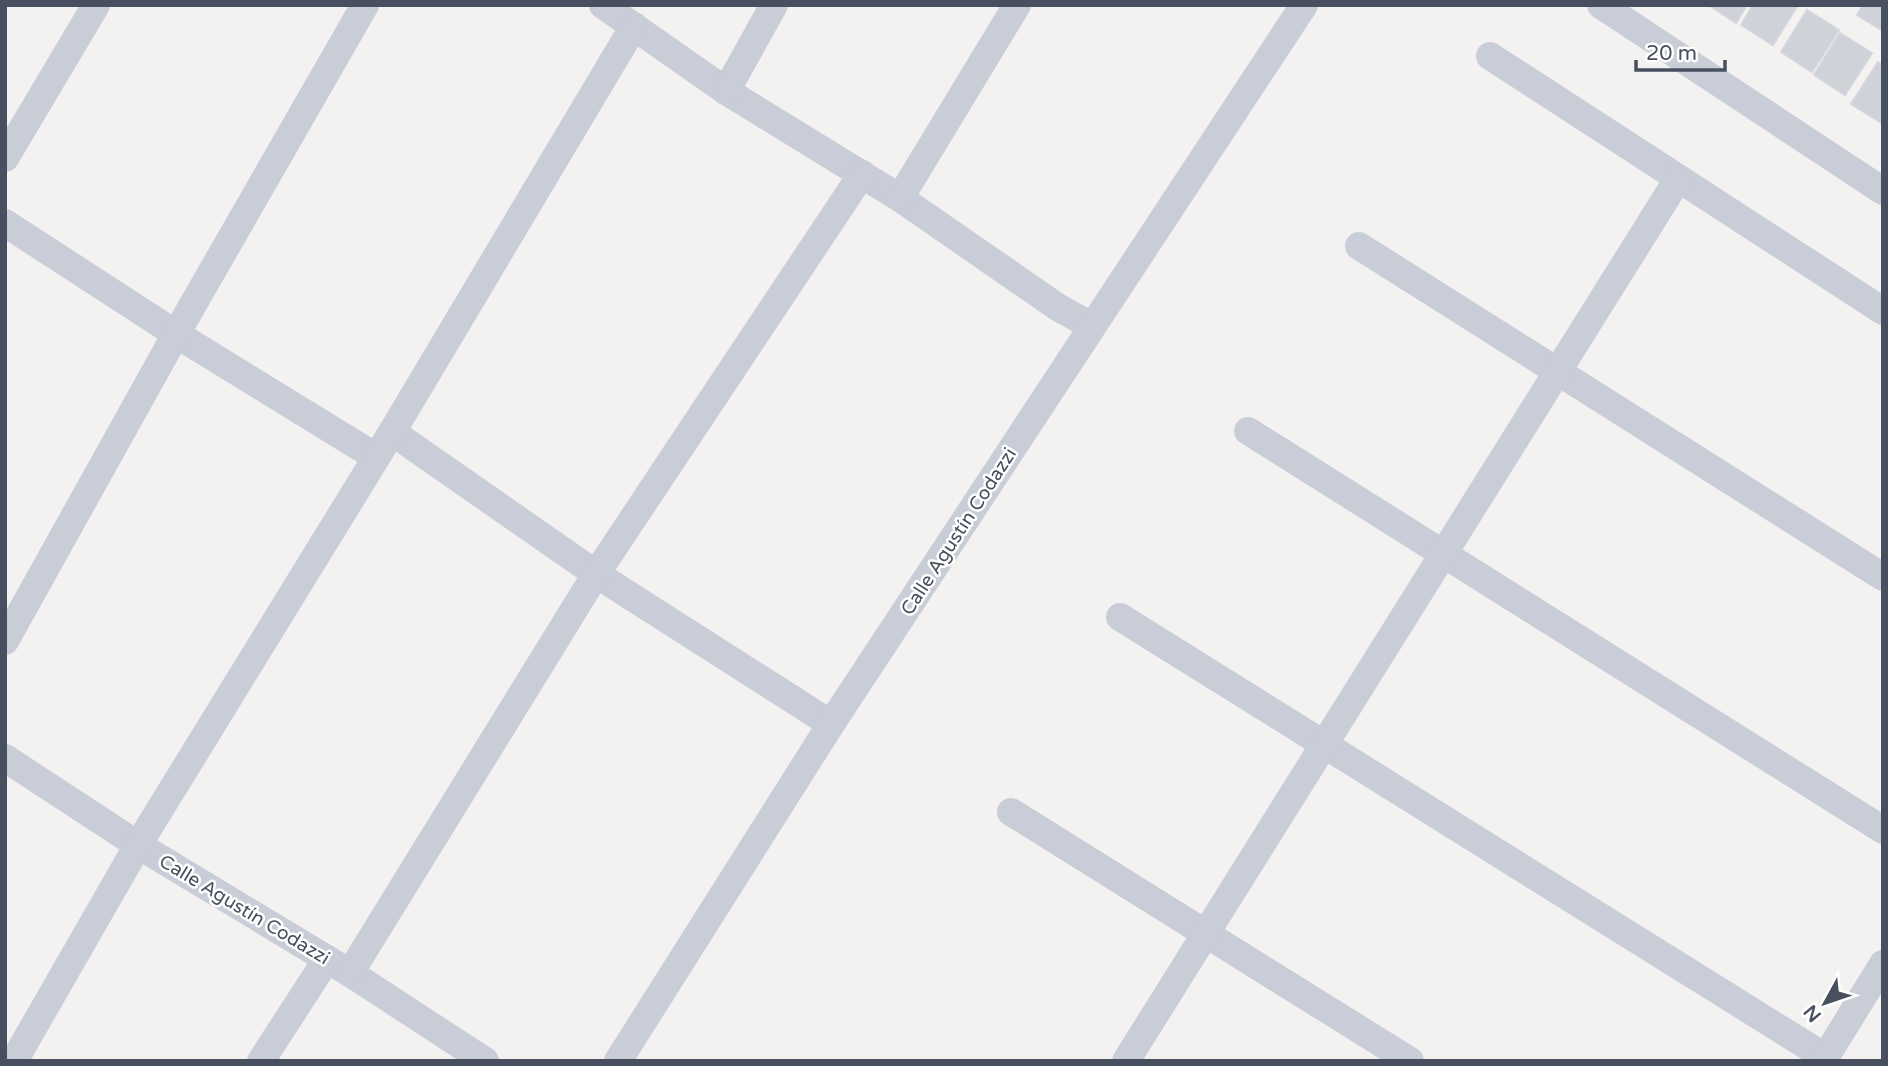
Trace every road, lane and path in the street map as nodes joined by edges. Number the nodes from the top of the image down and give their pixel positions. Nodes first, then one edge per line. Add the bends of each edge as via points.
1 (96, 5) edge
2 (365, 5) edge
3 (603, 5) edge
4 (774, 5) edge
5 (1017, 5) edge
6 (1304, 5) edge
7 (1601, 5) edge
8 (634, 26) junction
9 (1490, 56) dead end
10 (726, 91) junction
11 (5, 158) edge
12 (862, 174) junction
13 (1678, 179) junction
14 (1883, 191) edge
15 (900, 198) junction
16 (5, 223) edge
17 (1359, 246) dead end
18 (1883, 311) edge
19 (1092, 326) junction
20 (176, 334) junction
21 (1558, 372) junction
22 (1248, 431) dead end
23 (392, 432) junction
24 (376, 457) junction
25 (1444, 554) junction
26 (596, 574) junction
27 (1883, 577) edge
28 (1120, 617) dead end
29 (5, 641) edge
30 (831, 724) junction
31 (1324, 745) junction
32 (5, 758) edge
33 (1010, 811) dead end
34 (1883, 830) edge
35 (138, 845) junction
36 (1205, 934) junction
37 (1883, 964) edge
38 (338, 966) junction
39 (1824, 1059) edge
40 (14, 1061) edge
41 (261, 1061) edge
42 (485, 1061) edge
43 (618, 1061) edge
44 (1126, 1061) edge
45 (1410, 1061) edge

1 - 11 street
2 - 20 street
3 - 8 street
4 - 10 street
5 - 15 street
6 - 19 street, Calle Agustín Codazzi
7 - 14 street
8 - 10 street
8 - 23 street
9 - 13 street
10 - 12 street
12 - 15 street
12 - 26 street
13 - 18 street
13 - 21 street
15 - 19 street
16 - 20 street
17 - 21 street
19 - 30 street, Calle Agustín Codazzi
20 - 24 street
20 - 29 street
21 - 25 street
21 - 27 street
22 - 25 street
23 - 24 street
23 - 26 street
24 - 35 street
25 - 31 street
25 - 34 street
26 - 30 street
26 - 38 street
28 - 31 street
30 - 43 street, Calle Agustín Codazzi
31 - 36 street
31 - 39 street
32 - 35 street, Calle Agustín Codazzi
33 - 36 street
35 - 38 street, Calle Agustín Codazzi
35 - 40 street
36 - 44 street
36 - 45 street
37 - 39 street
38 - 41 street
38 - 42 street, Calle Agustín Codazzi

